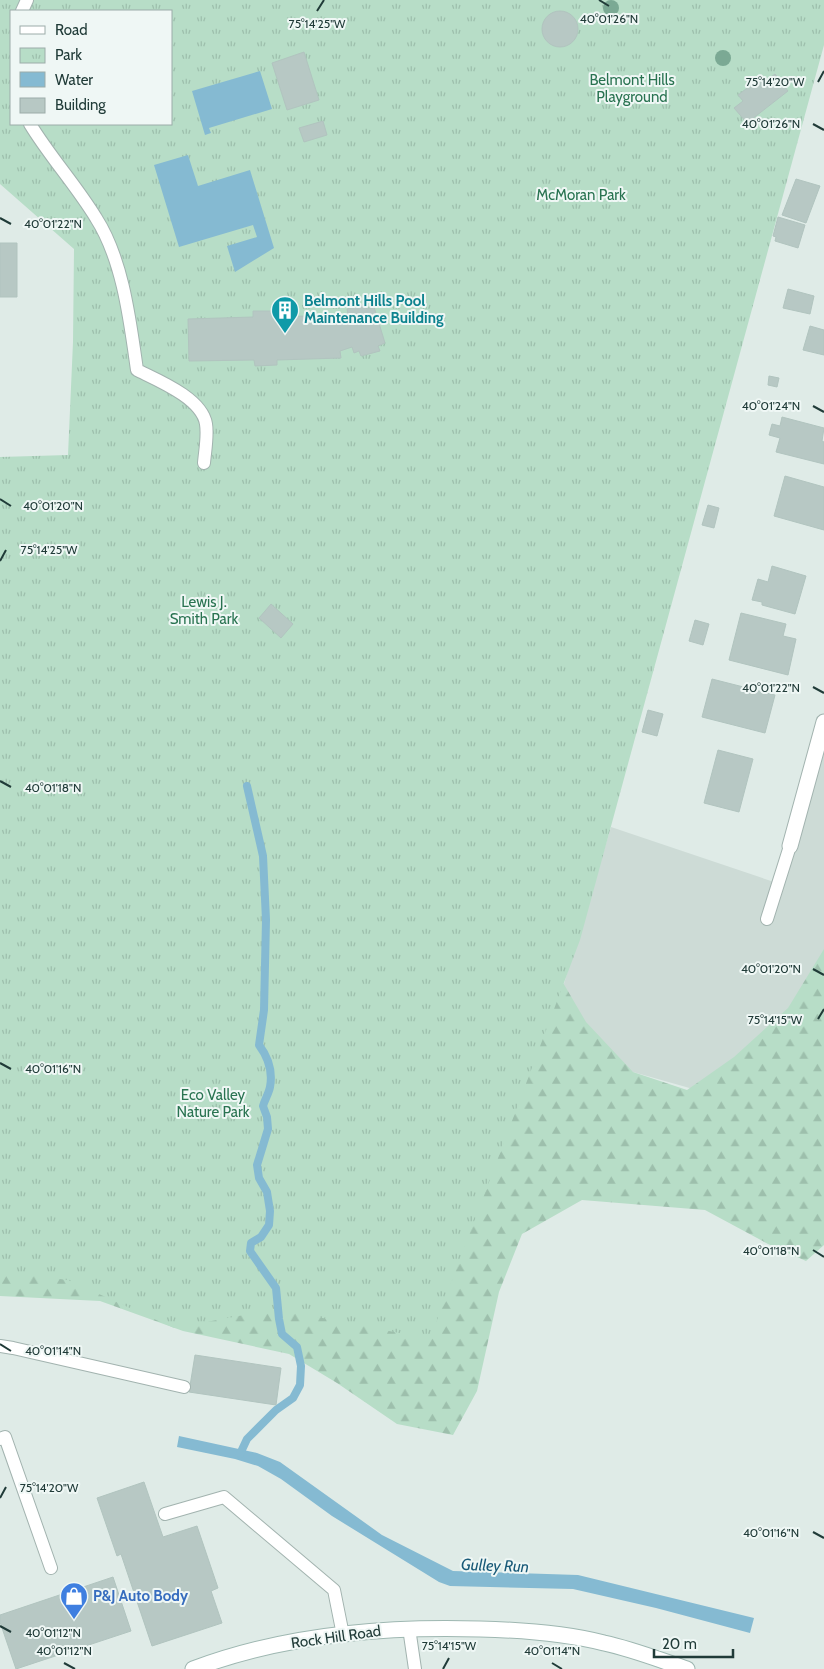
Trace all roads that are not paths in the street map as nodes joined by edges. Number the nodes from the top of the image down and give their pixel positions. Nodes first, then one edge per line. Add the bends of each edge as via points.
1 (31, 125) edge
2 (204, 463) dead end
3 (824, 722) edge
4 (790, 846) joint
5 (767, 919) dead end
6 (0, 1346) edge
7 (184, 1387) dead end
8 (0, 1439) edge
9 (165, 1514) dead end
10 (51, 1568) dead end
11 (409, 1628) junction
12 (342, 1635) junction
13 (193, 1669) edge
14 (415, 1669) edge
15 (688, 1669) edge

1 - 2 lane via 97,219 112,248 137,370 191,400 201,412 206,423
3 - 4 main road
4 - 5 lane
6 - 7 lane
8 - 10 lane via 5,1437
9 - 12 lane via 224,1497 334,1590
11 - 12 main road, Rock Hill Road
11 - 14 lane
11 - 15 main road, Rock Hill Road via 514,1630 565,1636 604,1643
12 - 13 main road, Rock Hill Road via 248,1652

